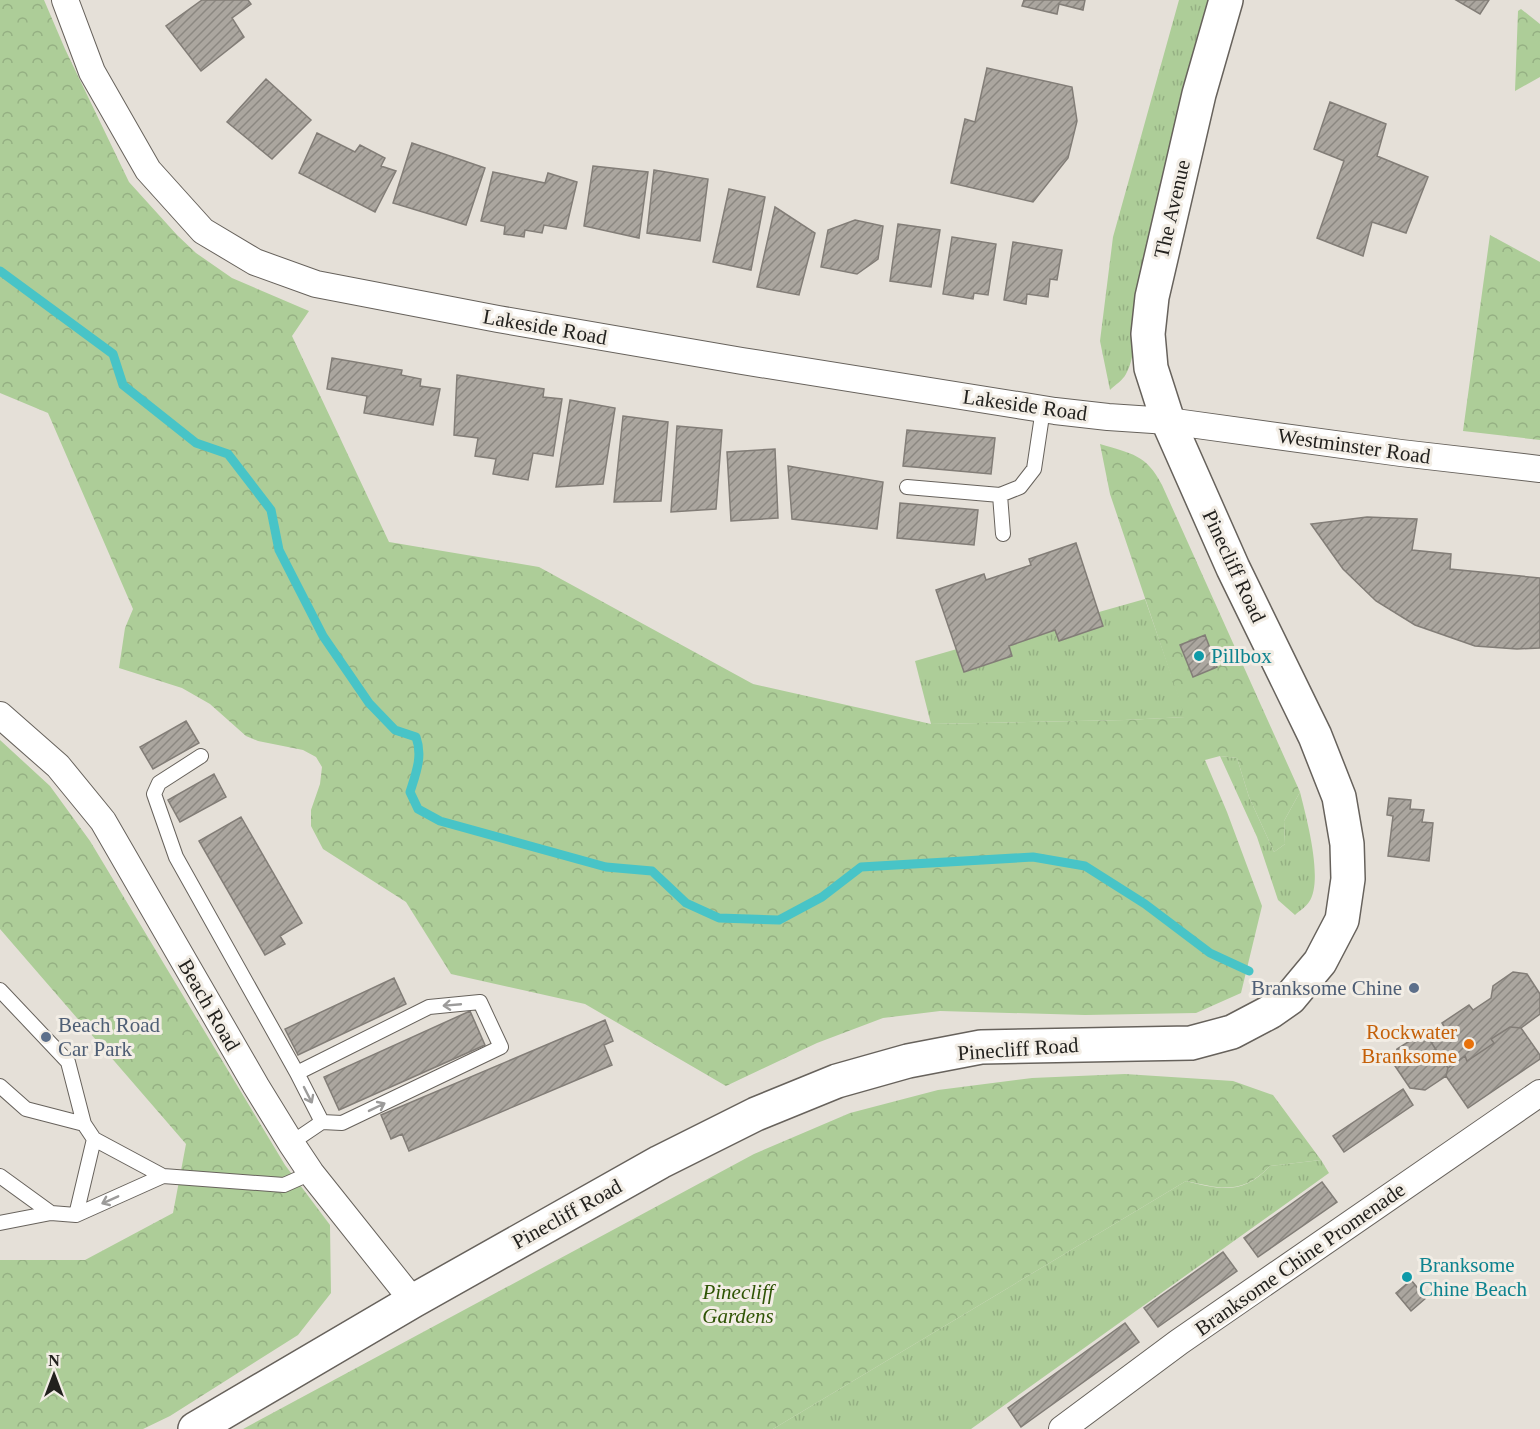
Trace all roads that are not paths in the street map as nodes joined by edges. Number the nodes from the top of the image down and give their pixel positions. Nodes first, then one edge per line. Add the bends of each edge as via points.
1 (65, 0) edge
2 (1226, 0) edge
3 (1043, 409) junction
4 (1168, 421) junction
5 (1540, 469) edge
6 (907, 487) dead end
7 (1000, 495) junction
8 (1003, 534) dead end
9 (0, 715) edge
10 (201, 756) dead end
11 (0, 990) edge
12 (297, 1073) junction
13 (0, 1086) edge
14 (1540, 1093) edge
15 (322, 1122) junction
16 (84, 1124) junction
17 (94, 1139) junction
18 (291, 1143) junction
19 (311, 1173) junction
20 (0, 1176) edge
21 (163, 1176) junction
22 (51, 1212) junction
23 (76, 1215) junction
24 (0, 1223) edge
25 (413, 1300) junction
26 (195, 1429) edge
27 (1062, 1429) edge

1 - 3 street, Lakeside Road via 92,72 148,170 203,231 255,262 316,284 488,317
2 - 4 main road, The Avenue via 1199,94 1152,297 1148,334 1151,368
3 - 4 street, Lakeside Road
3 - 7 lane via 1034,469 1020,487
4 - 5 street, Westminster Road
4 - 25 main road, Pinecliff Road via 1233,568 1315,736 1339,797 1348,867 1342,920 1304,983 1270,1012 1232,1032 1191,1043 981,1047 908,1061 837,1081 756,1114 660,1162
6 - 7 lane
7 - 8 lane
9 - 18 street, Beach Road via 58,766 102,821
10 - 12 lane via 159,783 154,794 176,857
11 - 16 lane via 68,1062
12 -> 15 lane
15 -> 12 lane via 342,1124 501,1047 480,1002 429,1007
13 - 16 lane via 26,1109
14 - 27 street, Branksome Chine Promenade via 1179,1342
15 - 18 lane
16 - 17 lane
17 - 21 lane
17 - 23 lane
18 - 19 street, Beach Road
19 - 21 lane via 284,1185
19 - 25 street, Beach Road
20 - 22 lane
21 -> 23 lane
22 - 23 lane
22 - 24 lane
25 - 26 main road, Pinecliff Road

